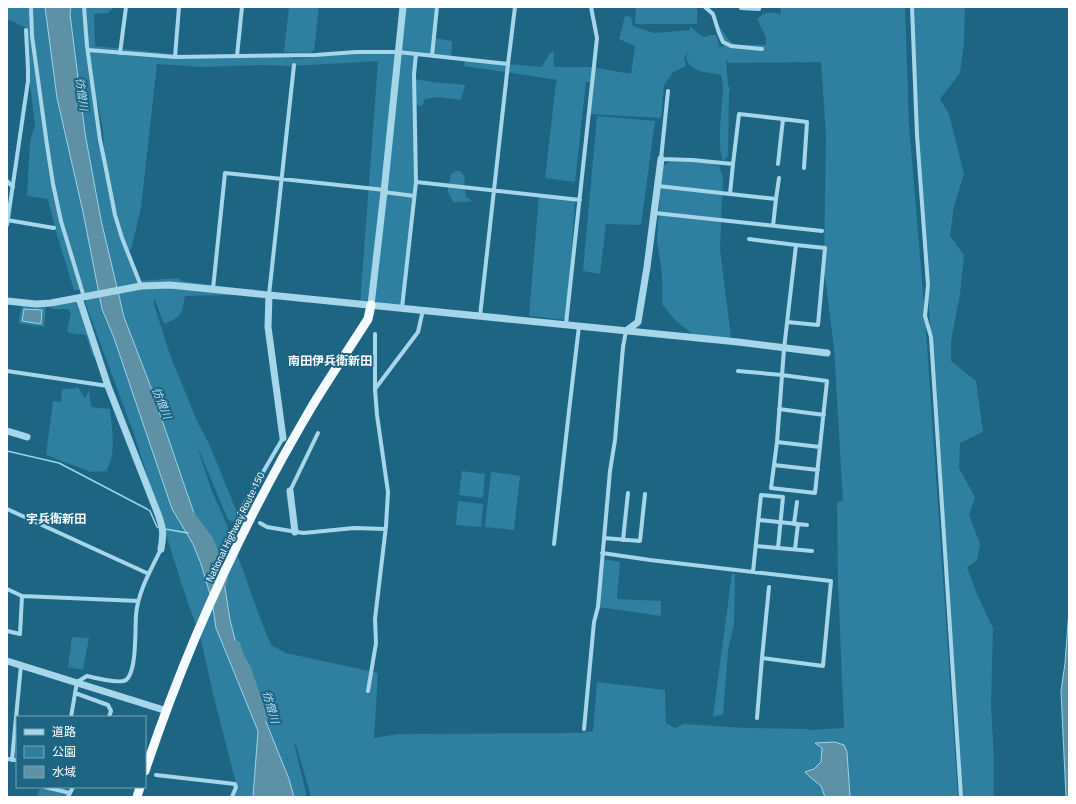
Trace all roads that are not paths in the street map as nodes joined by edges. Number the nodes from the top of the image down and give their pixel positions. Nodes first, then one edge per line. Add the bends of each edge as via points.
1 (31, 7) edge
2 (84, 7) edge
3 (126, 7) edge
4 (179, 7) edge
5 (242, 7) edge
6 (403, 7) edge
7 (437, 7) edge
8 (515, 7) edge
9 (591, 7) edge
10 (705, 7) edge
11 (741, 7) edge
12 (759, 7) edge
13 (912, 7) edge
14 (26, 30) dead end
15 (762, 49) dead end
16 (88, 50) junction
17 (398, 52) junction
18 (120, 53) junction
19 (416, 54) junction
20 (237, 56) junction
21 (432, 56) junction
22 (175, 57) junction
23 (508, 64) junction
24 (294, 65) dead end
25 (668, 91) dead end
26 (783, 119) junction
27 (661, 159) junction
28 (733, 164) junction
29 (778, 164) dead end
30 (804, 168) dead end
31 (779, 178) dead end
32 (282, 179) junction
33 (7, 181) edge
34 (416, 182) junction
35 (658, 186) junction
36 (13, 187) junction
37 (384, 191) junction
38 (494, 191) junction
39 (730, 194) junction
40 (414, 196) junction
41 (776, 199) junction
42 (580, 200) junction
43 (655, 213) junction
44 (7, 222) edge
45 (773, 226) junction
46 (54, 228) dead end
47 (822, 231) dead end
48 (749, 239) dead end
49 (796, 245) junction
50 (141, 286) junction
51 (213, 289) junction
52 (269, 295) junction
53 (83, 297) junction
54 (7, 301) edge
55 (371, 305) junction
56 (402, 308) junction
57 (423, 310) junction
58 (480, 316) junction
59 (787, 322) junction
60 (566, 324) junction
61 (579, 326) junction
62 (626, 331) junction
63 (375, 334) dead end
64 (784, 349) junction
65 (827, 353) dead end
66 (738, 371) dead end
67 (7, 372) edge
68 (782, 375) junction
69 (108, 386) junction
70 (375, 389) junction
71 (779, 409) junction
72 (824, 415) junction
73 (7, 431) edge
74 (318, 433) dead end
75 (27, 437) dead end
76 (283, 438) joint
77 (777, 442) junction
78 (820, 447) junction
79 (774, 465) junction
80 (818, 470) junction
81 (290, 491) joint
82 (628, 493) dead end
83 (645, 494) dead end
84 (797, 502) dead end
85 (7, 509) edge
86 (246, 516) dead end
87 (759, 520) junction
88 (781, 522) junction
89 (260, 523) dead end
90 (796, 524) junction
91 (807, 525) dead end
92 (386, 528) junction
93 (295, 532) junction
94 (604, 538) junction
95 (623, 540) junction
96 (554, 544) dead end
97 (756, 546) junction
98 (778, 548) junction
99 (161, 549) joint
100 (795, 550) junction
101 (812, 551) dead end
102 (602, 553) junction
103 (753, 572) junction
104 (149, 574) junction
105 (769, 587) dead end
106 (7, 589) edge
107 (22, 596) junction
108 (138, 601) junction
109 (7, 631) edge
110 (762, 658) junction
111 (7, 661) edge
112 (21, 665) junction
113 (77, 682) junction
114 (368, 692) dead end
115 (75, 693) junction
116 (167, 711) junction
117 (71, 716) edge
118 (109, 716) edge
119 (757, 718) dead end
120 (584, 729) dead end
121 (9, 760) edge
122 (146, 768) edge
123 (156, 775) dead end
124 (48, 788) edge
125 (69, 795) edge
126 (232, 797) edge
127 (961, 797) edge

1 - 53 street via 32,36 53,184
2 - 16 street
3 - 18 street
4 - 22 street
5 - 20 street
6 - 17 street
7 - 21 street
8 - 23 street
9 - 42 street via 597,38
10 - 15 street via 713,14 723,42 731,46
11 - 12 street
13 - 127 street via 917,135 928,285 924,316 931,337
14 - 36 street via 28,81
16 - 18 street
16 - 50 street via 100,140 115,215
17 - 19 street
17 - 20 street
17 - 37 street
18 - 22 street
19 - 21 street
19 - 34 street
20 - 22 street
21 - 23 street
23 - 38 street
24 - 32 street
25 - 27 street
26 - 28 street via 739,114
26 - 29 street
26 - 30 street via 807,122
27 - 28 street
27 - 35 street
28 - 39 street
31 - 41 street
32 - 37 street
32 - 51 street via 225,173
32 - 52 street
33 - 36 street
34 - 38 street
34 - 40 street
35 - 39 street
35 - 43 street
36 - 44 street
37 - 40 street
37 - 55 street
38 - 42 street
38 - 58 street
39 - 41 street
40 - 56 street
41 - 45 street
42 - 60 street
43 - 45 street
43 - 62 street via 638,322
44 - 46 street
45 - 47 street
48 - 49 street
49 - 59 street
49 - 59 street via 825,248 818,325
50 - 51 street via 170,284
50 - 53 street
51 - 52 street
52 - 55 street
52 - 76 street via 268,326
53 - 54 street via 36,304
53 - 69 street
55 - 56 street
55 - 116 highway, National Highway Route 150 via 368,319 311,408 262,495 203,618
56 - 57 street
57 - 58 street
57 - 70 street via 418,332
58 - 60 street
59 - 64 street
60 - 61 street
61 - 62 street
61 - 96 street
62 - 64 street
62 - 94 street
63 - 70 street
64 - 65 street
64 - 68 street
66 - 68 street
67 - 69 street
68 - 71 street
68 - 72 street via 827,381
69 - 99 street via 158,514 163,533
70 - 92 street via 388,492
71 - 72 street
71 - 77 street
72 - 78 street
73 - 75 street
74 - 81 street
76 - 86 street via 239,513
77 - 78 street
77 - 79 street
78 - 80 street
79 - 80 street
79 - 80 street via 771,488 815,493
81 - 93 street
82 - 95 street
83 - 95 street via 640,542
84 - 90 street
85 - 104 street
87 - 88 street
87 - 88 street via 761,495 783,497
87 - 97 street
88 - 90 street
88 - 98 street
89 - 93 street via 267,527
90 - 91 street
90 - 100 street
92 - 93 street
92 - 114 street via 375,619 376,643
94 - 95 street
94 - 102 street
97 - 98 street
97 - 103 street
98 - 100 street
99 - 104 street
100 - 101 street
102 - 103 street
102 - 120 street
103 - 110 street via 831,581 823,666
104 - 108 street
105 - 110 street
106 - 107 street
107 - 108 street
107 - 109 street via 20,634
108 - 113 street via 134,660 128,679 122,682 87,676
110 - 119 street
111 - 112 street
112 - 113 street
112 - 121 street
113 - 115 street
113 - 116 street
115 - 117 street
115 - 118 street via 108,705 111,711
116 - 122 highway, National Highway Route 150
123 - 126 street via 235,784
124 - 125 street

